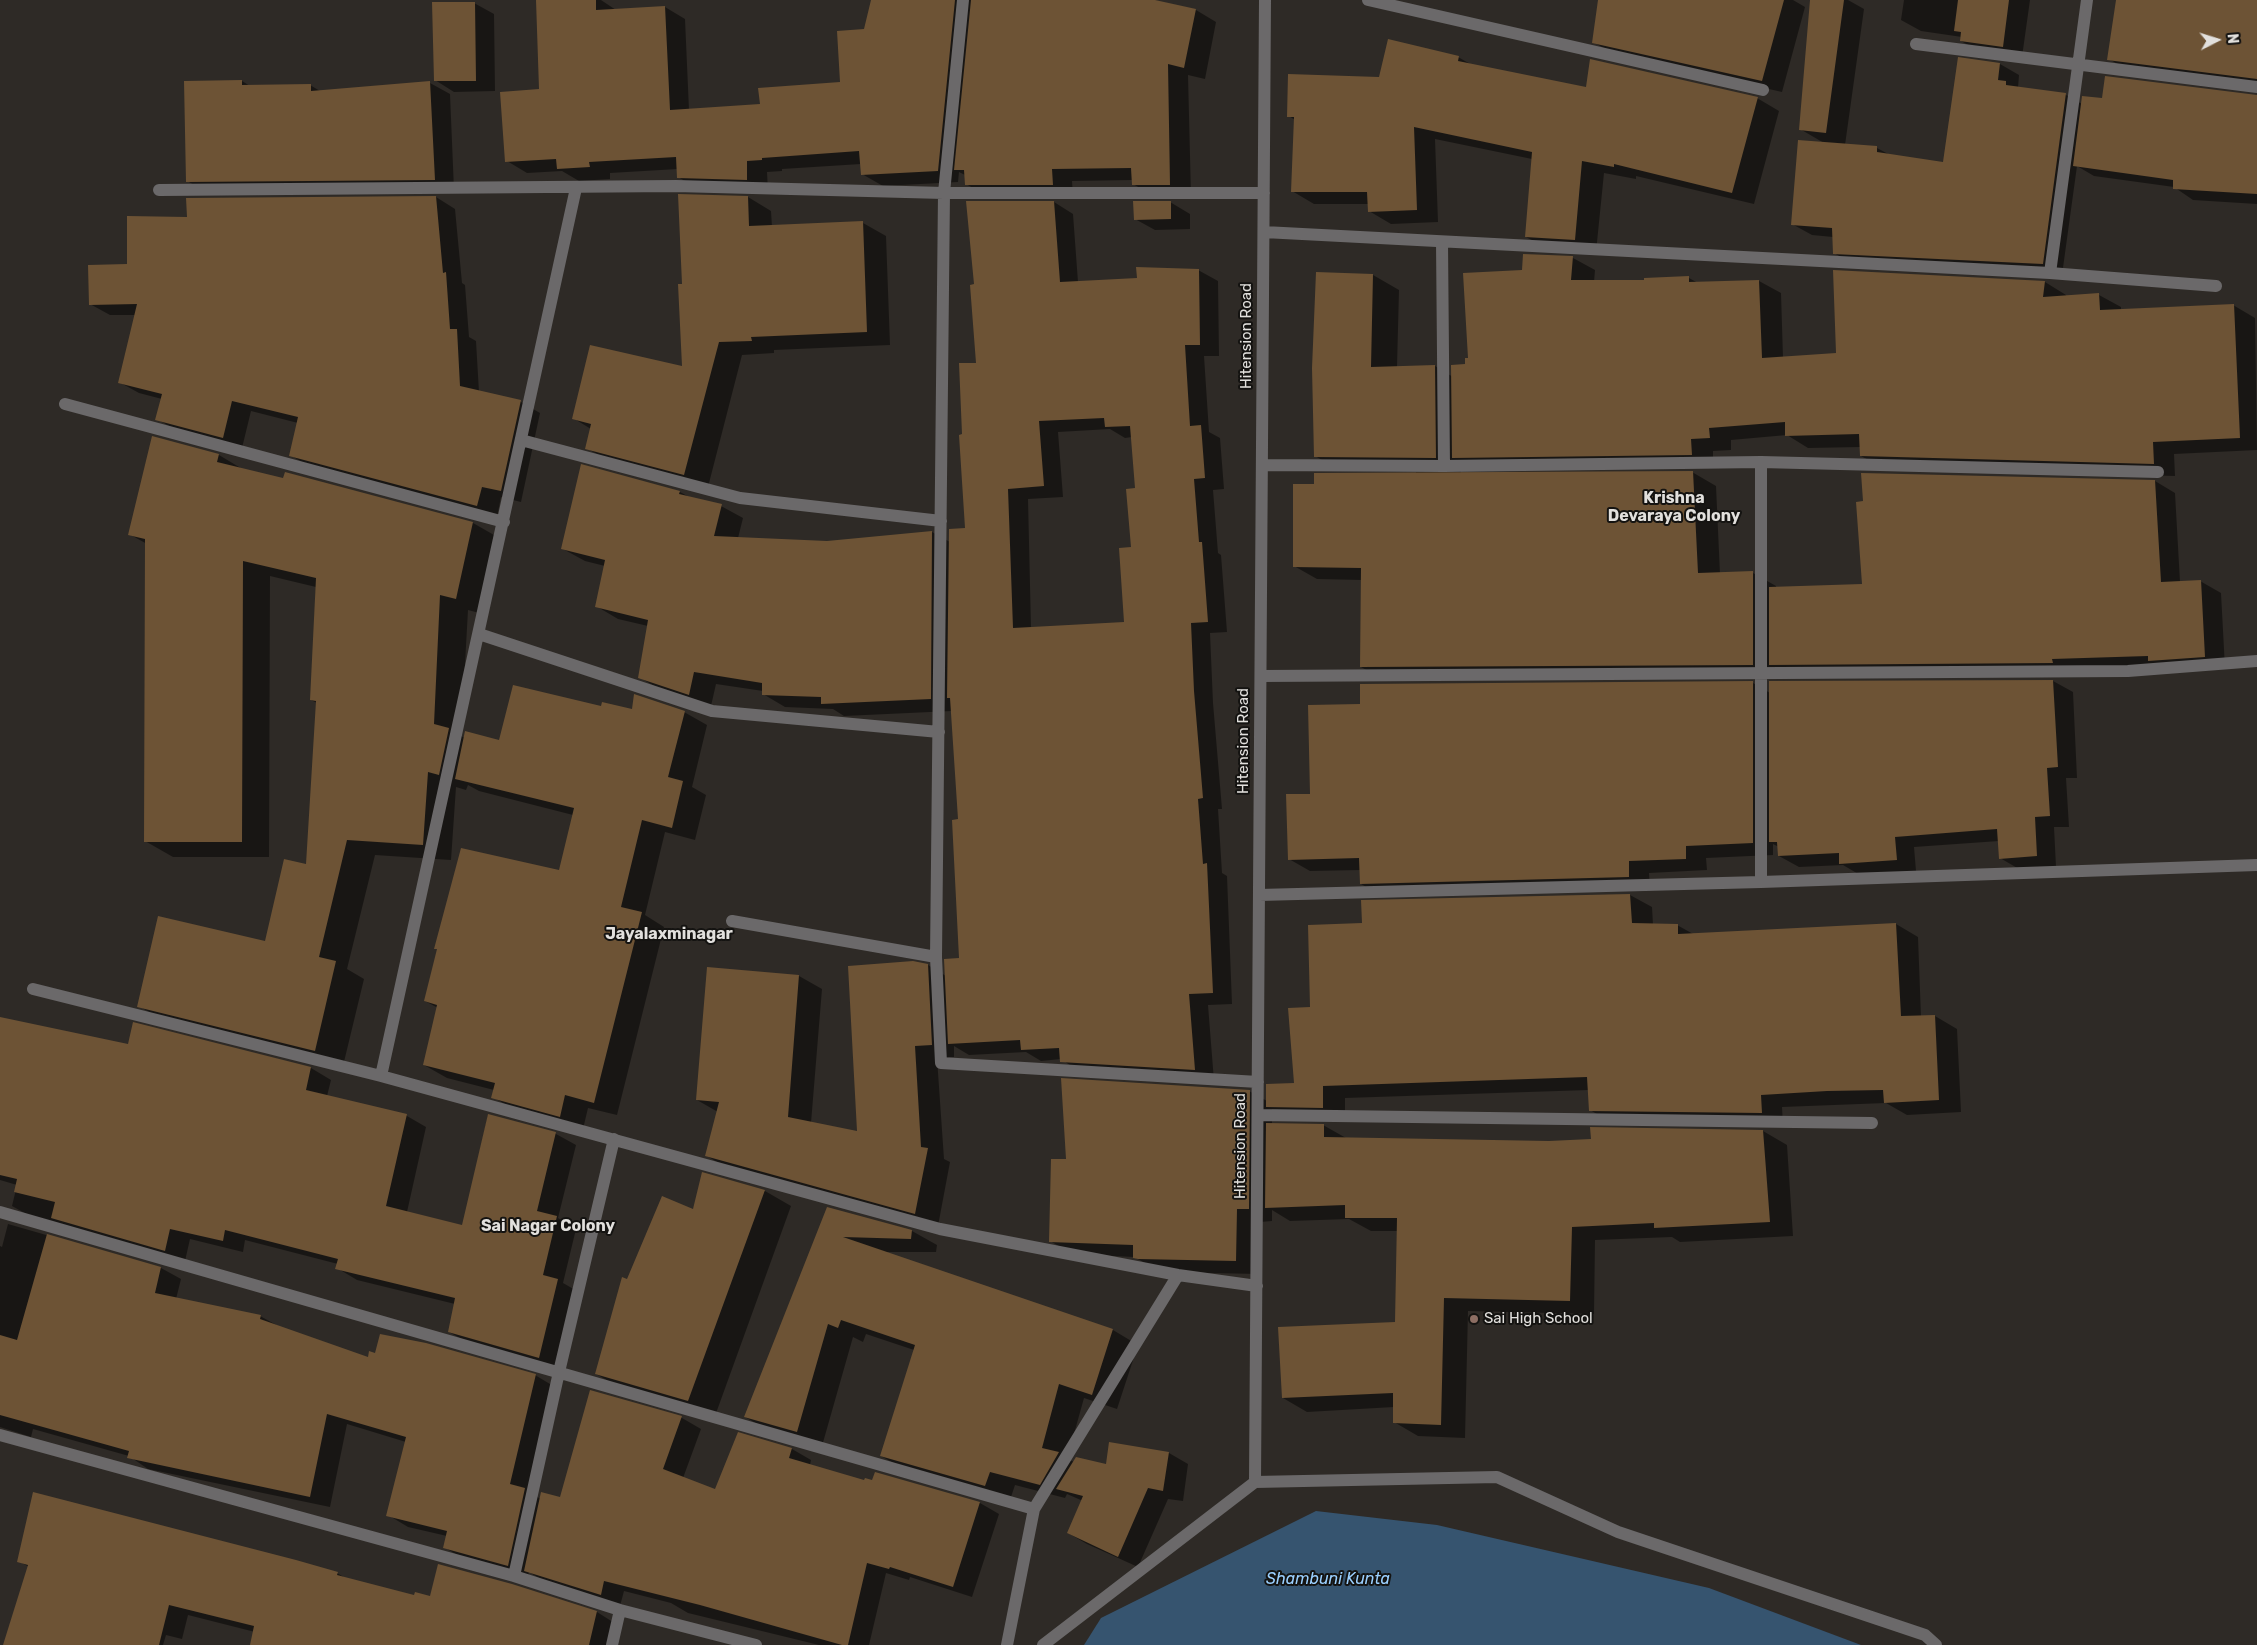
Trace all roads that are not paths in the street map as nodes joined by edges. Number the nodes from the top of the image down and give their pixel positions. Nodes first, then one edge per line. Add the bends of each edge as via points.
1 (963, 0) edge
2 (1265, 0) edge
3 (1368, 0) edge
4 (2087, 0) edge
5 (1916, 44) dead end
6 (2078, 65) junction
7 (2257, 88) edge
8 (1763, 90) dead end
9 (576, 188) junction
10 (159, 190) dead end
11 (944, 193) junction
12 (1264, 193) junction
13 (1264, 232) junction
14 (1442, 242) junction
15 (2050, 272) junction
16 (2216, 286) dead end
17 (65, 404) dead end
18 (521, 440) junction
19 (1761, 462) junction
20 (1262, 465) junction
21 (1444, 466) junction
22 (2158, 472) dead end
23 (942, 521) junction
24 (504, 522) junction
25 (479, 634) junction
26 (2257, 661) edge
27 (1762, 674) junction
28 (1261, 676) junction
29 (939, 732) junction
30 (2257, 864) edge
31 (1761, 882) junction
32 (1259, 895) junction
33 (732, 921) dead end
34 (936, 957) junction
35 (33, 989) dead end
36 (381, 1076) junction
37 (1258, 1082) junction
38 (1258, 1115) junction
39 (1872, 1123) dead end
40 (614, 1139) junction
41 (0, 1212) edge
42 (1178, 1275) junction
43 (1257, 1286) junction
44 (559, 1372) junction
45 (0, 1435) edge
46 (1255, 1482) junction
47 (1034, 1508) junction
48 (514, 1576) junction
49 (620, 1610) junction
50 (612, 1645) edge
51 (756, 1645) edge
52 (1007, 1645) edge
53 (1043, 1645) edge
54 (1936, 1645) edge

1 - 11 street
2 - 12 street, Hitension Road
3 - 8 street
4 - 6 street
5 - 6 street
6 - 7 street
6 - 15 street
9 - 10 street
9 - 11 street via 676,186
9 - 18 street
11 - 12 street
11 - 23 street
12 - 13 street, Hitension Road
13 - 14 street
13 - 20 street, Hitension Road
14 - 15 street
14 - 21 street
15 - 16 street
17 - 24 street
18 - 23 street via 740,498
18 - 24 street
19 - 21 street
19 - 22 street
19 - 27 street
20 - 21 street
20 - 28 street, Hitension Road
23 - 29 street
24 - 25 street
25 - 29 street via 712,711
25 - 36 street
26 - 27 street via 2128,671
27 - 28 street
27 - 31 street
28 - 32 street, Hitension Road
29 - 34 street
30 - 31 street
31 - 32 street
32 - 37 street, Hitension Road
33 - 34 street
34 - 37 street via 941,1063
35 - 36 street
36 - 40 street
37 - 38 street, Hitension Road
38 - 39 street
38 - 43 street, Hitension Road
40 - 42 street via 940,1229
40 - 44 street
41 - 44 street
42 - 43 street
42 - 47 street
43 - 46 street, Hitension Road
44 - 47 street
44 - 48 street
45 - 48 street
46 - 53 street
46 - 54 street via 1497,1477 1618,1532 1925,1635
47 - 52 street
48 - 49 street
49 - 50 street
49 - 51 street

